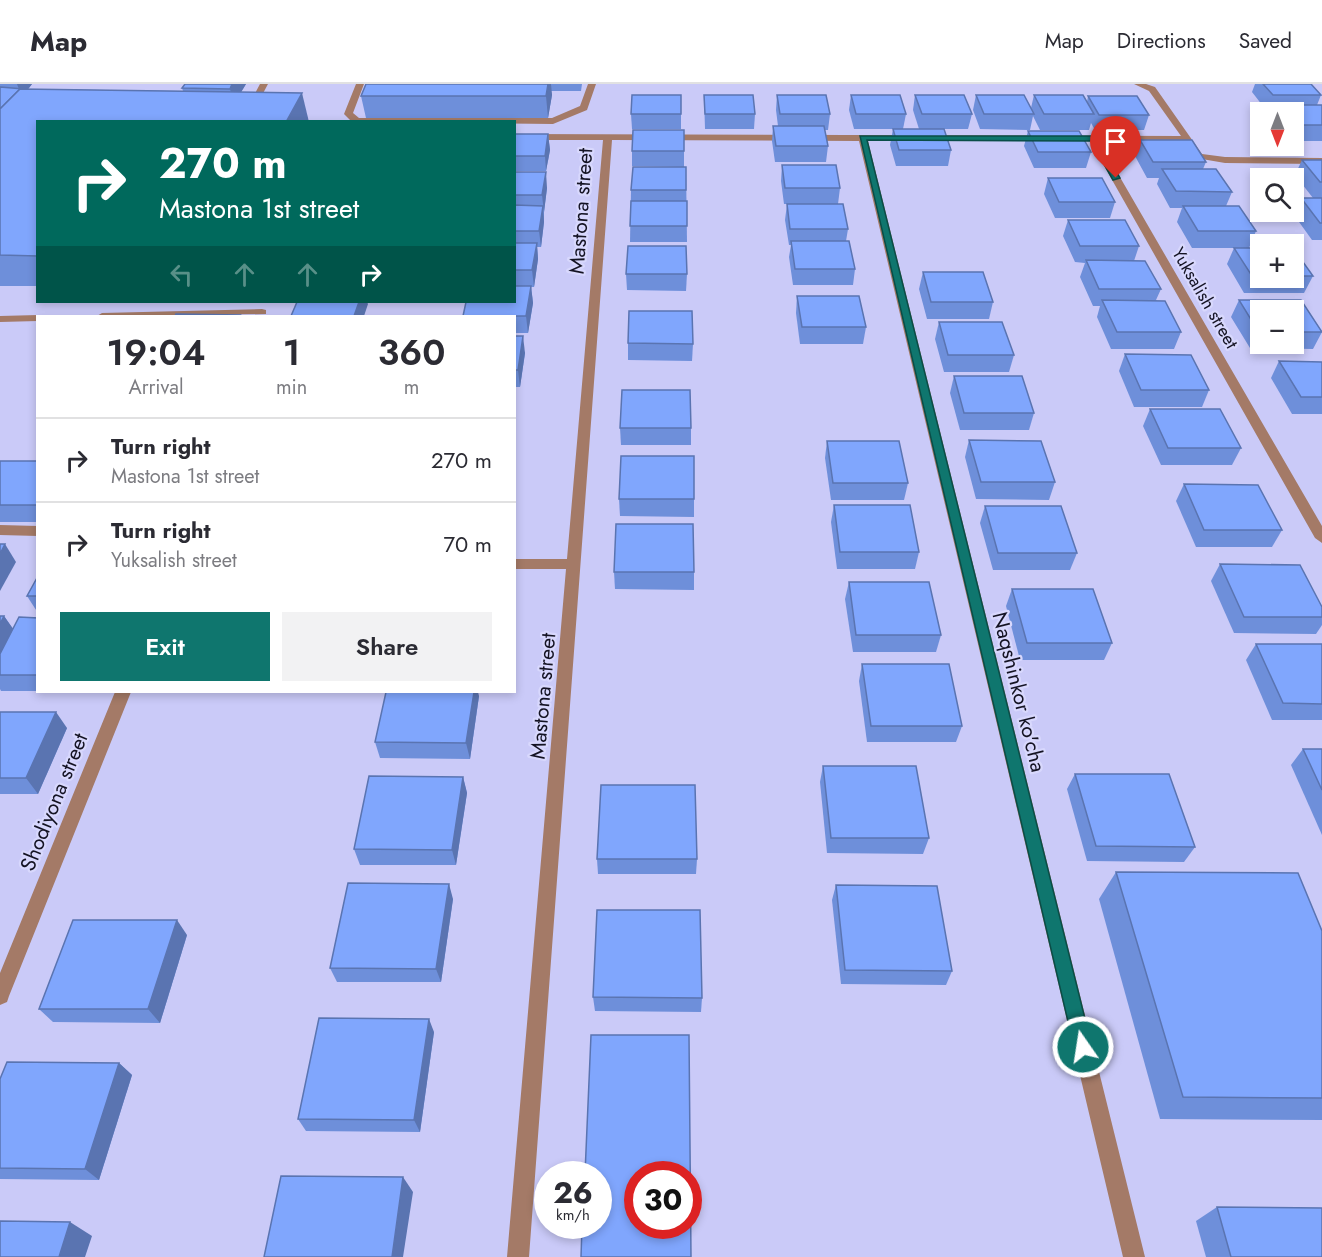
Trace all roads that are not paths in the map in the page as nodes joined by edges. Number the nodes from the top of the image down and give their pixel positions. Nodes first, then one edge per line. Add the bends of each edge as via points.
1 (264, 84) edge
2 (360, 84) edge
3 (592, 84) edge
4 (1138, 84) edge
5 (248, 113) edge
6 (356, 120) edge
7 (516, 121) edge
8 (516, 137) edge
9 (608, 137) junction
10 (863, 138) junction
11 (1093, 138) junction
12 (1187, 139) junction
13 (1322, 161) edge
14 (263, 310) edge
15 (129, 315) edge
16 (36, 318) edge
17 (0, 320) edge
18 (0, 530) edge
19 (36, 531) edge
20 (1322, 538) edge
21 (516, 564) edge
22 (575, 564) junction
23 (123, 693) edge
24 (0, 996) edge
25 (518, 1257) edge
26 (1134, 1257) edge

1 - 5 street
2 - 6 street via 348,114
3 - 7 street via 584,108 553,121
4 - 12 street via 1152,89
8 - 9 street
9 - 10 street
9 - 22 street, Mastona street
10 - 11 street
10 - 26 street, Naqshinkor ko'cha
11 - 12 street
11 - 20 street, Yuksalish street
12 - 13 street via 1199,156 1211,159
14 - 15 street
16 - 17 street
18 - 19 street
21 - 22 street
22 - 25 street, Mastona street
23 - 24 street, Shodiyona street

